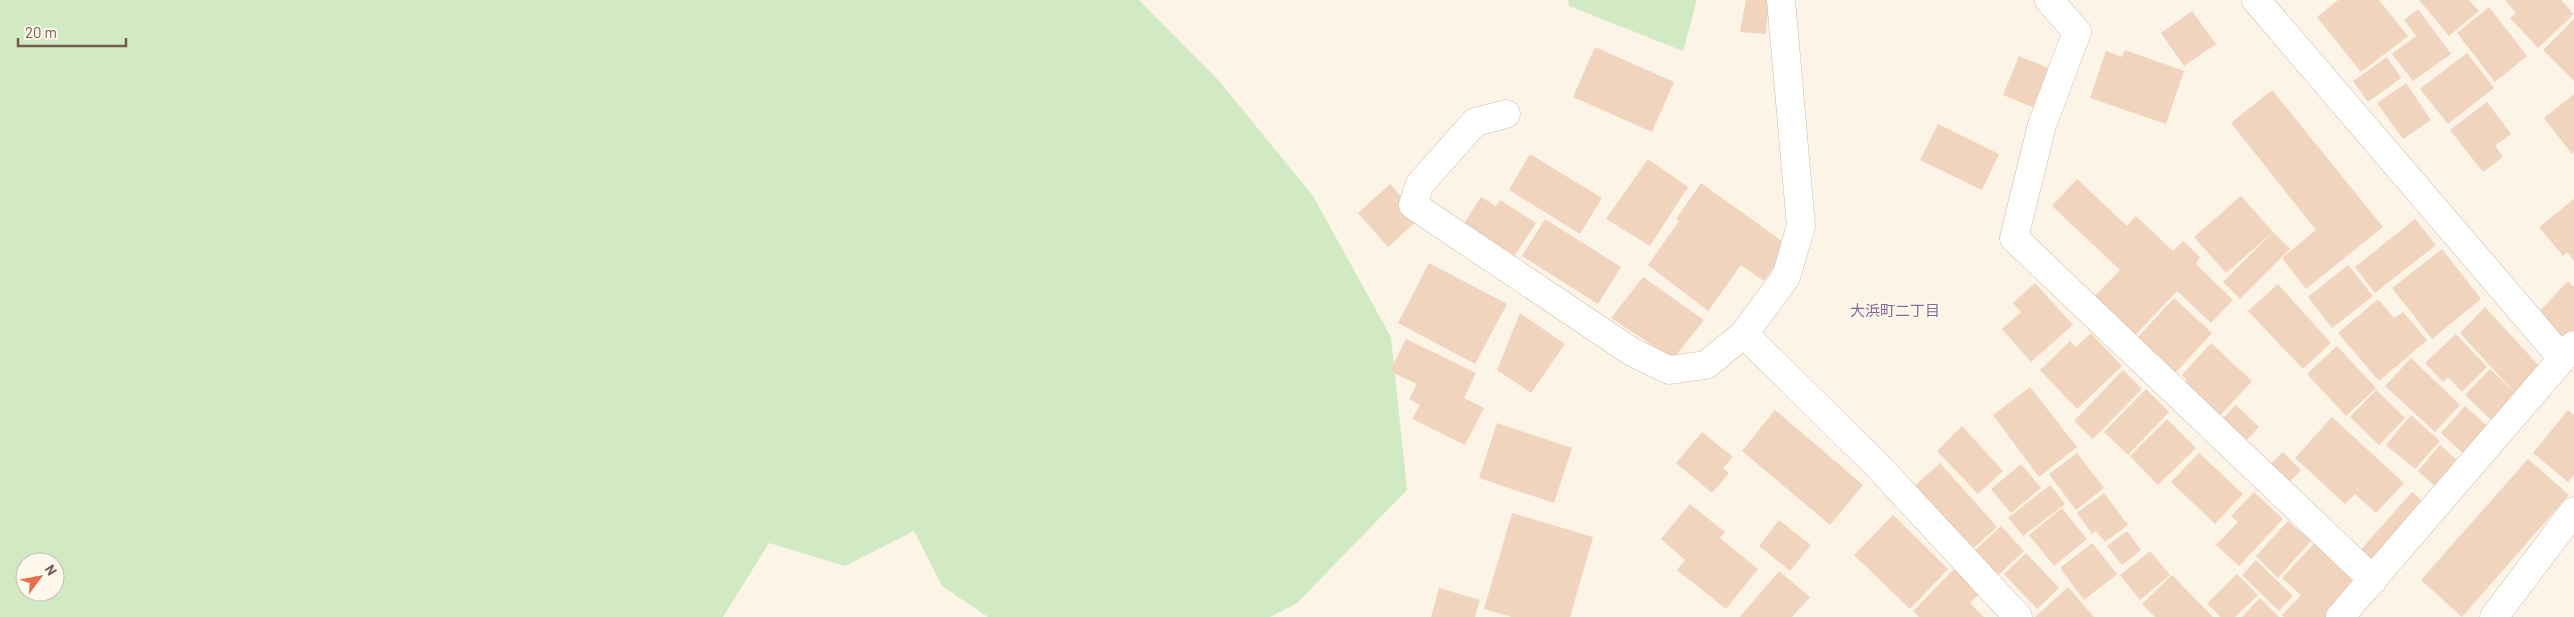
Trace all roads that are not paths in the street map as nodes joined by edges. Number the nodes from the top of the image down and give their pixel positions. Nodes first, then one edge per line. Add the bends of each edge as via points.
1 (1781, 0) edge
2 (2049, 0) edge
3 (2256, 0) edge
4 (1506, 114) dead end
5 (1744, 334) junction
6 (2568, 352) edge
7 (2574, 511) edge
8 (2373, 580) junction
9 (2018, 617) edge
10 (2340, 617) edge
11 (2494, 617) edge

1 - 5 street via 1801,226 1786,277
2 - 8 street via 2077,32 2042,126 2014,238
3 - 6 street
4 - 5 street via 1476,122 1420,184 1413,205 1632,352 1669,370 1706,366
5 - 9 street via 1877,465
6 - 8 street
7 - 11 street
8 - 10 street

